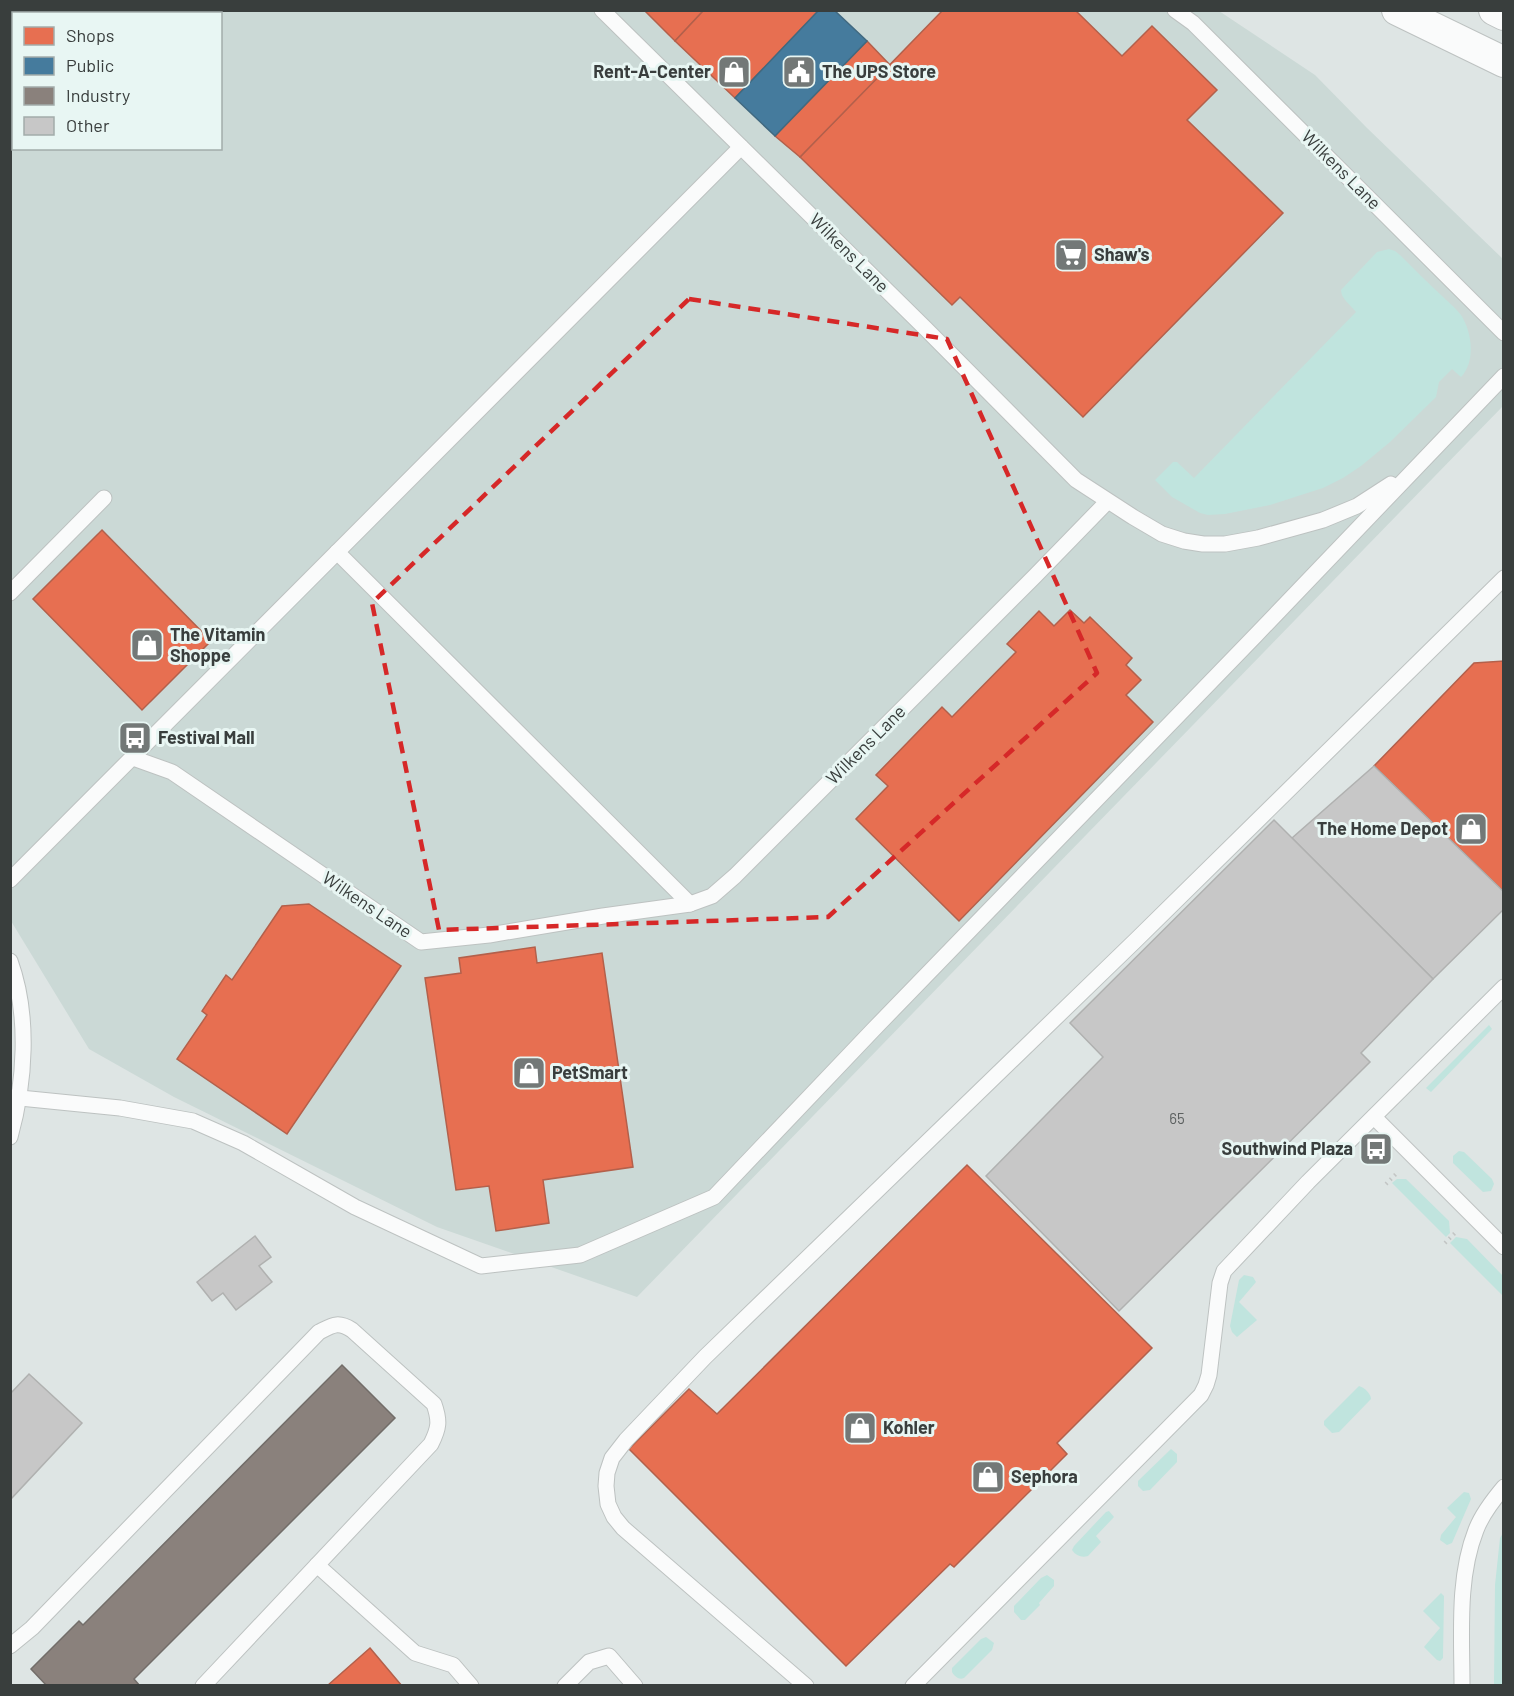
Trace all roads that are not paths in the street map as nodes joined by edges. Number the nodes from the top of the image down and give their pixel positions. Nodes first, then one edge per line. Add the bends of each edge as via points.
1 (602, 10) edge
2 (1175, 10) edge
3 (1397, 10) edge
4 (1494, 10) edge
5 (1503, 15) edge
6 (1503, 62) edge
7 (741, 147) junction
8 (1503, 333) edge
9 (1503, 376) edge
10 (1430, 451) junction
11 (104, 498) dead end
12 (1107, 501) junction
13 (337, 552) junction
14 (1503, 578) edge
15 (10, 593) edge
16 (133, 758) junction
17 (10, 880) edge
18 (690, 904) junction
19 (10, 961) edge
20 (1503, 987) edge
21 (15, 1097) edge
22 (1374, 1117) junction
23 (10, 1137) edge
24 (1503, 1247) edge
25 (1503, 1487) edge
26 (317, 1565) junction
27 (10, 1646) edge
28 (203, 1686) edge
29 (471, 1686) edge
30 (565, 1686) edge
31 (635, 1686) edge
32 (806, 1686) edge
33 (913, 1686) edge
34 (1462, 1686) edge

1 - 7 lane, Wilkens Lane
2 - 8 lane, Wilkens Lane via 1201,31
3 - 6 street
4 - 5 street
7 - 12 lane, Wilkens Lane via 1076,480
7 - 13 lane
9 - 10 lane
10 - 12 lane via 1396,480 1351,509 1323,520 1225,544 1184,541 1162,534
10 - 21 lane via 714,1197 580,1255 481,1266 355,1207 243,1143 193,1121 120,1108
11 - 15 lane
12 - 18 lane, Wilkens Lane via 735,876 711,896
13 - 16 lane
13 - 18 lane
14 - 32 lane via 1128,949 705,1357 612,1458 607,1473 608,1504 622,1528
16 - 17 lane
16 - 18 lane, Wilkens Lane via 172,772 421,942
19 - 21 lane via 19,993 23,1071
20 - 22 lane
21 - 23 lane
22 - 24 lane
22 - 33 lane via 1224,1271 1209,1375 1201,1395
25 - 34 lane via 1472,1539 1463,1608
26 - 27 lane via 431,1444 438,1430 434,1404 343,1324 319,1332 32,1628
26 - 28 lane
26 - 29 lane via 415,1653 453,1665
30 - 31 lane via 589,1662 609,1656

